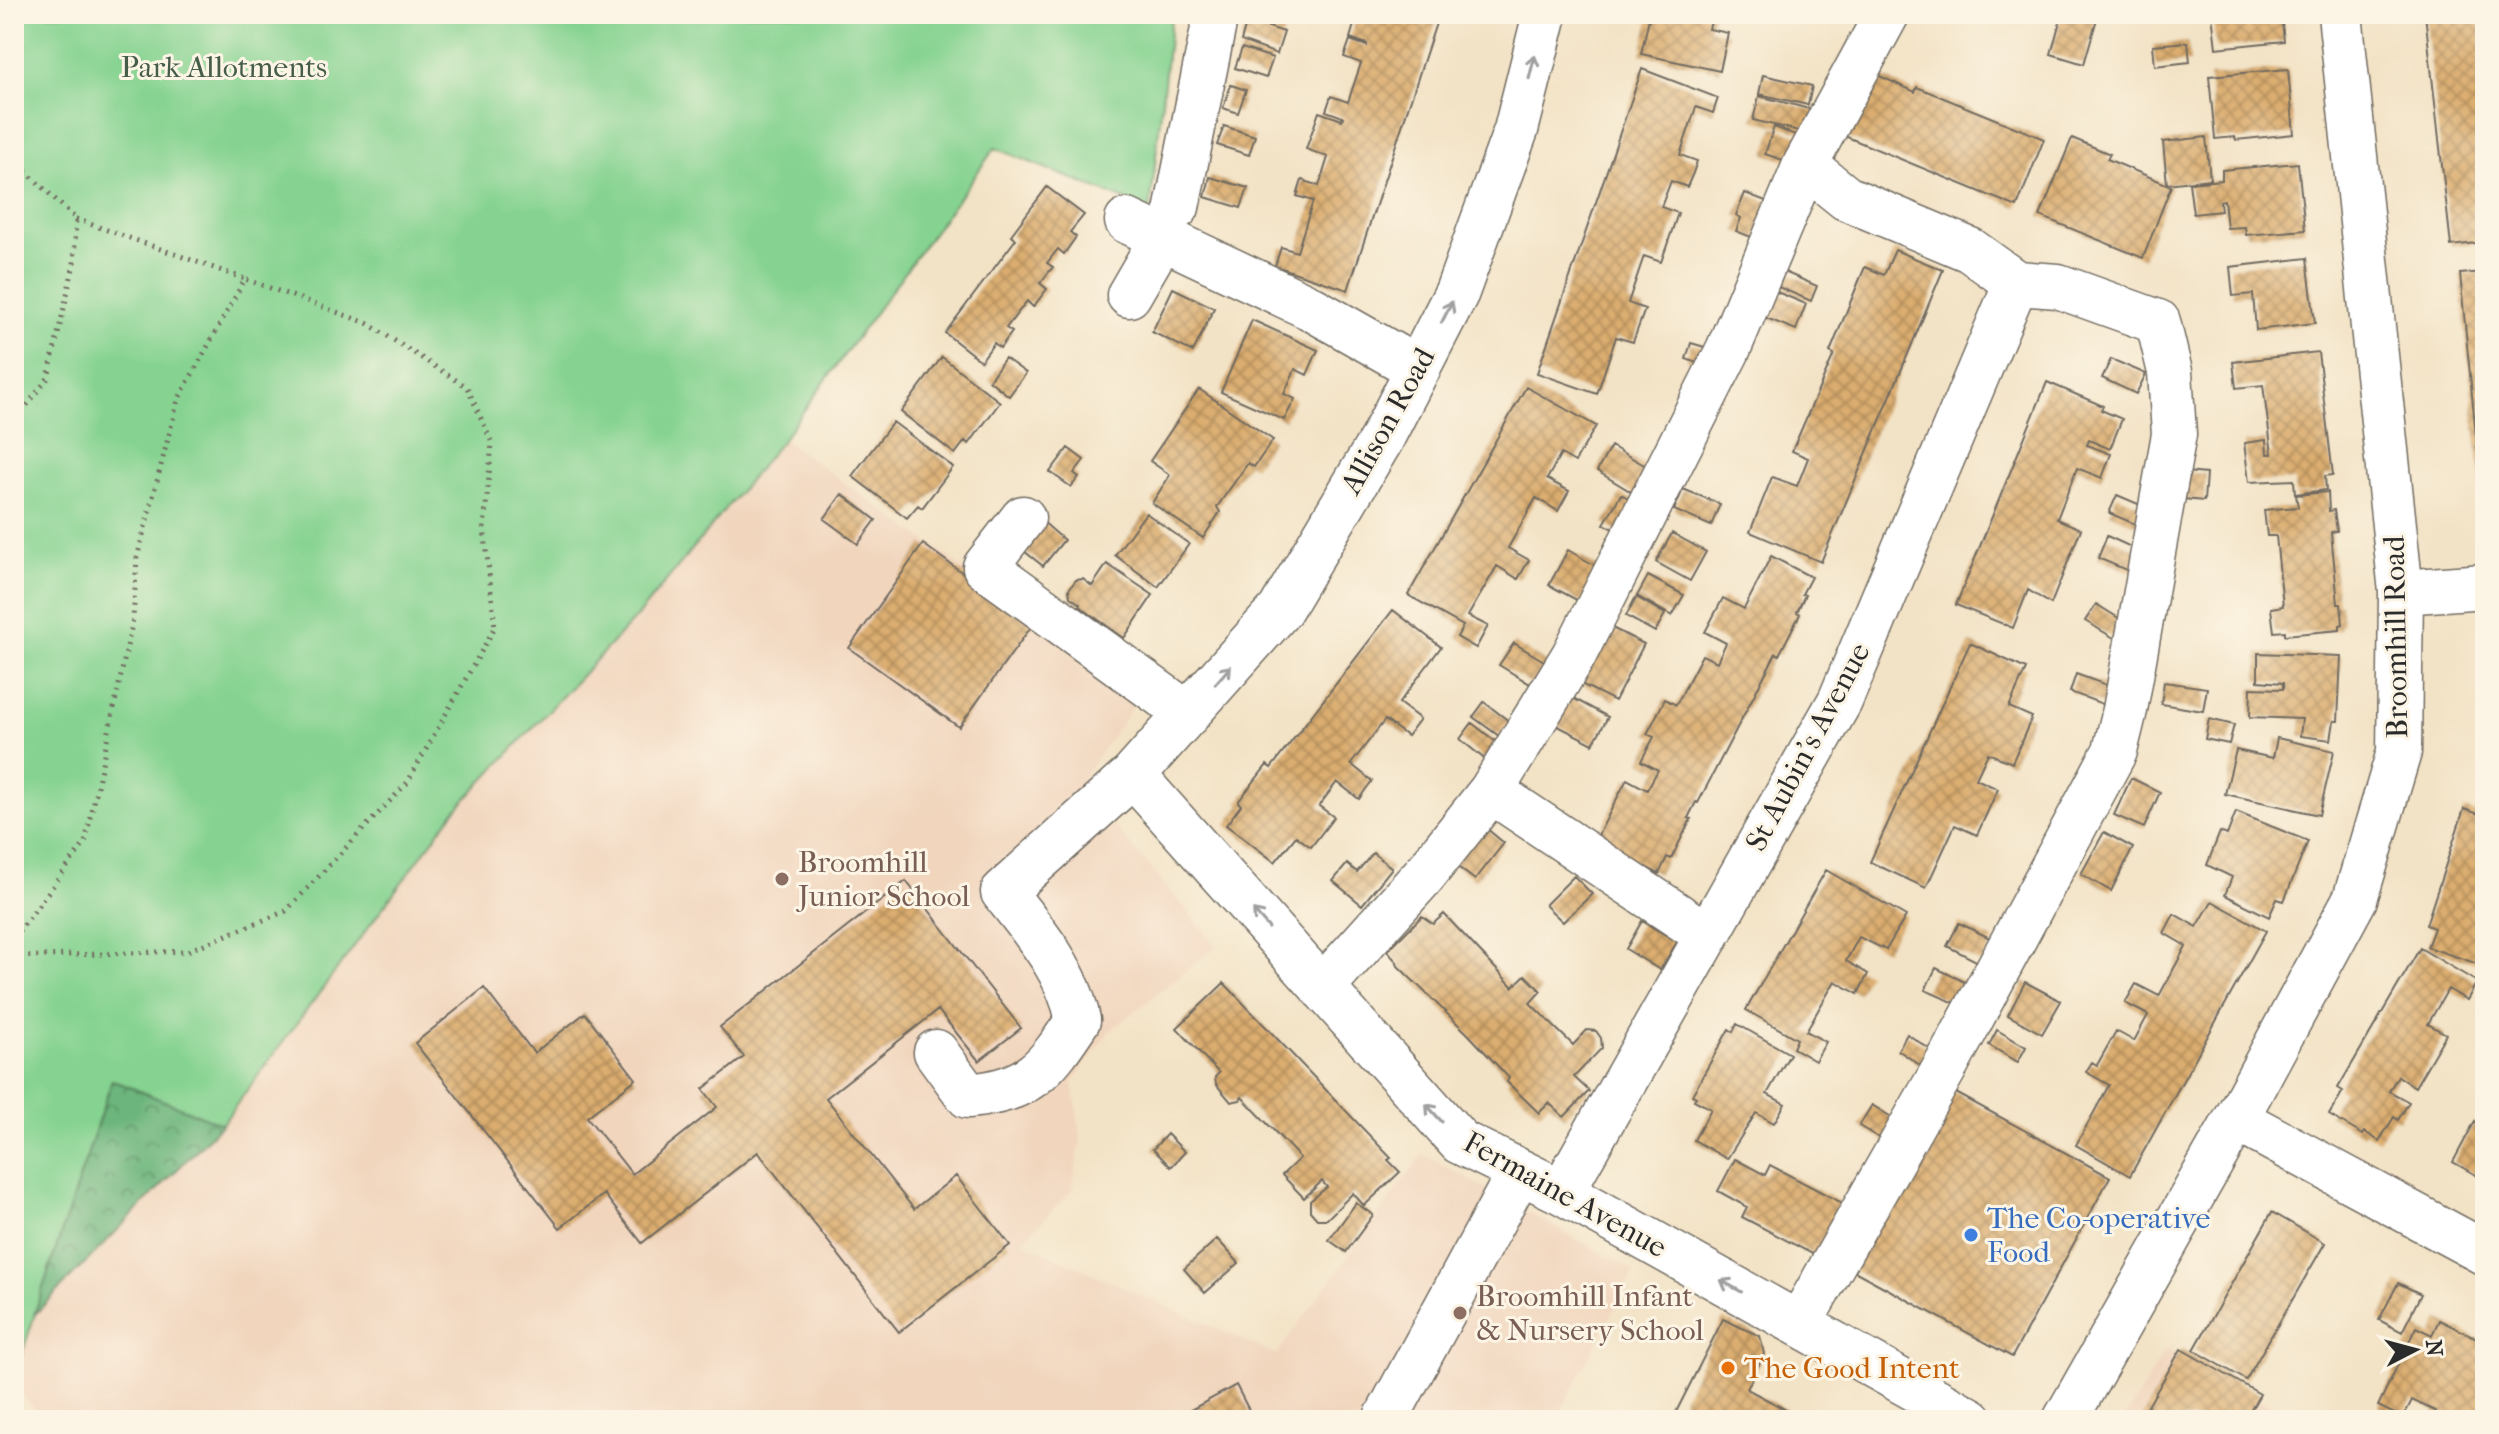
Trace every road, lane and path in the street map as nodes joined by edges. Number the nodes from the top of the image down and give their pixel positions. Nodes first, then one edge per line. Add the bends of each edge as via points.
1 (1216, 14) edge
2 (1545, 14) edge
3 (1887, 14) edge
4 (2340, 14) edge
5 (14, 160) edge
6 (1805, 165) junction
7 (76, 219) junction
8 (1155, 222) junction
9 (245, 279) junction
10 (2016, 283) junction
11 (1129, 295) dead end
12 (1418, 369) junction
13 (14, 422) edge
14 (1023, 518) dead end
15 (2485, 586) edge
16 (2401, 592) junction
17 (1188, 714) junction
18 (1133, 775) junction
19 (1491, 791) junction
20 (1707, 935) junction
21 (14, 938) edge
22 (14, 957) edge
23 (1322, 988) junction
24 (936, 1052) dead end
25 (2236, 1119) junction
26 (1519, 1173) junction
27 (1562, 1192) junction
28 (2485, 1253) edge
29 (1799, 1324) junction
30 (1385, 1420) edge
31 (1971, 1420) edge
32 (2065, 1420) edge

1 - 8 street
12 -> 2 street, Allison Road via 1457,292 1516,130
3 - 6 street
4 - 16 street, Broomhill Road
5 - 7 path
6 - 10 street via 1846,198 1970,250
6 - 19 street via 1728,350 1574,655
7 - 9 path
7 - 13 path via 74,264 48,378
8 - 11 street
8 - 12 street
9 - 21 path via 178,400 137,558 133,619 85,843
9 - 22 path via 367,323 467,387 492,443 484,528 495,627 407,783 286,911 187,951
10 - 20 street, St Aubin's Avenue via 1840,701
10 - 29 street via 2058,286 2158,322 2170,372 2174,434 2125,710 2108,765
17 -> 12 street, Allison Road via 1280,610
14 - 17 street via 985,567
15 - 16 street
16 - 25 street, Broomhill Road via 2399,752 2355,899
17 - 18 street, Allison Road
23 -> 18 street, Fermaine Avenue
18 - 24 street, Allison Road via 1003,892 1051,952 1075,1003 1078,1020 1056,1053 1028,1080 999,1093 968,1096
19 - 20 street
19 - 23 street
20 - 27 street, St Aubin's Avenue
26 -> 23 street, Fermaine Avenue via 1460,1142
25 - 28 street
25 - 32 street, Broomhill Road
26 - 27 street, Fermaine Avenue
26 - 30 street
29 -> 27 street, Fermaine Avenue
29 - 31 street, Fermaine Avenue

